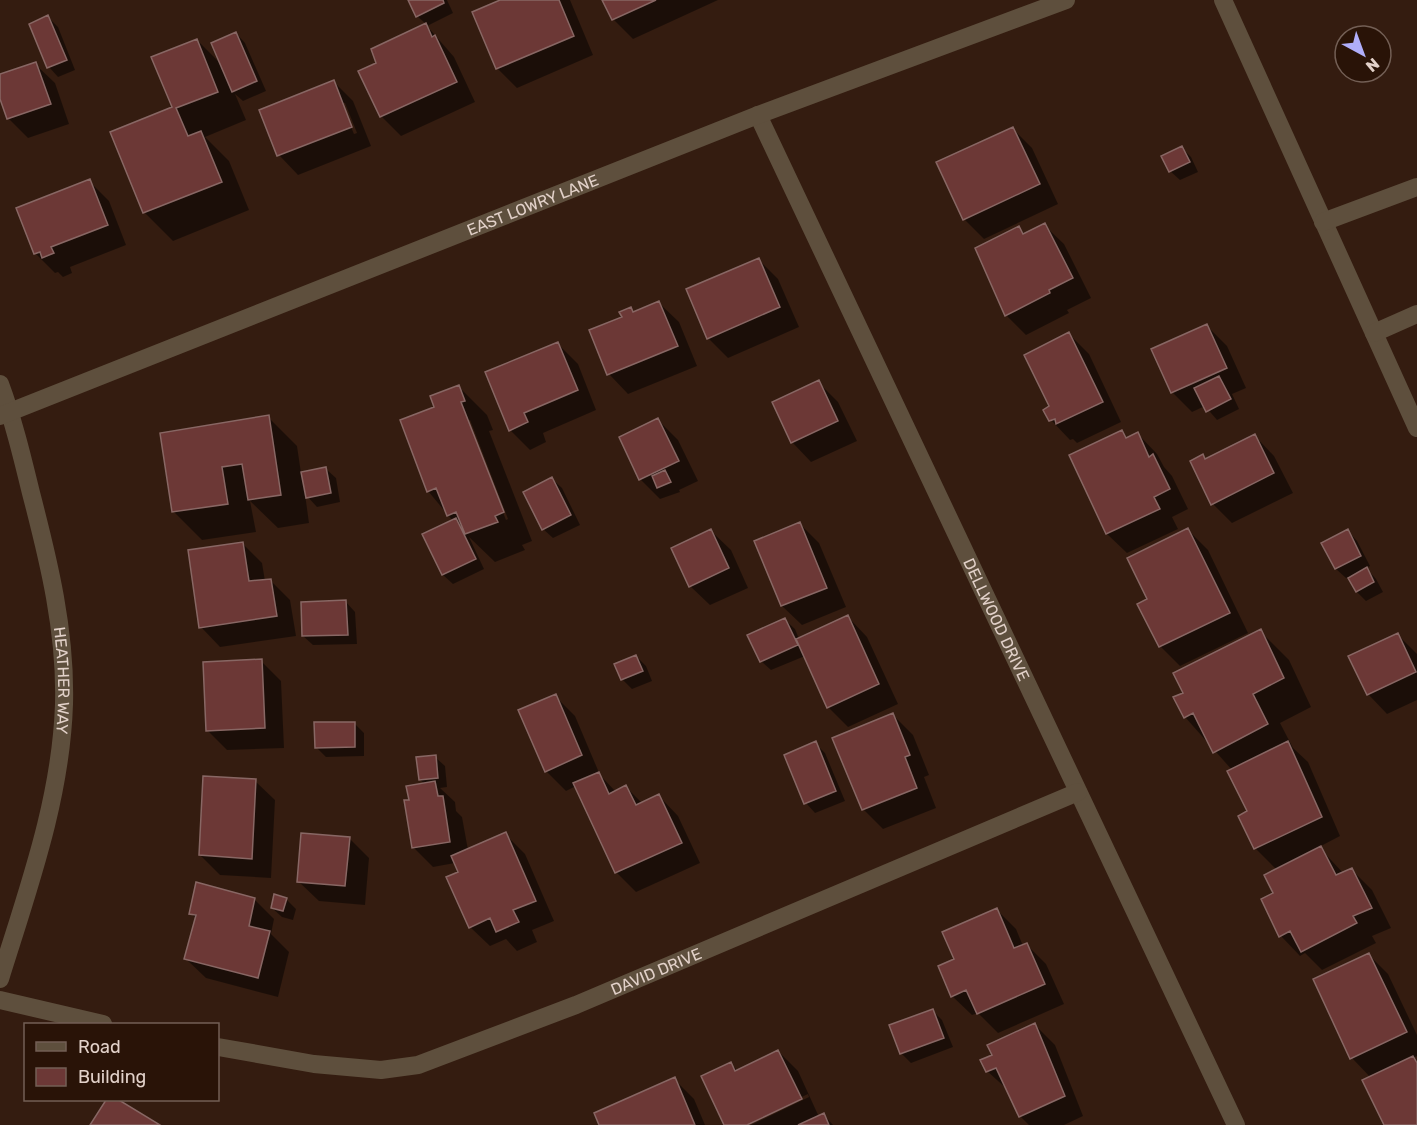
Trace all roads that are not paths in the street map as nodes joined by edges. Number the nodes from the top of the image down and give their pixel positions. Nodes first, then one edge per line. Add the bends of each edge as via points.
1 (1066, 0) edge
2 (1223, 0) edge
3 (758, 115) junction
4 (1417, 188) edge
5 (1323, 222) junction
6 (1417, 314) edge
7 (1374, 333) junction
8 (0, 384) edge
9 (5, 414) edge
10 (1417, 428) edge
11 (1078, 792) junction
12 (0, 979) edge
13 (0, 1000) edge
14 (99, 1023) edge
15 (219, 1047) edge
16 (1236, 1125) edge

1 - 3 street, EAST LOWRY LANE
2 - 5 street
3 - 9 street, EAST LOWRY LANE
3 - 11 street, DELLWOOD DRIVE
4 - 5 street
5 - 7 street
6 - 7 street
7 - 10 street
8 - 9 street, HEATHER WAY
9 - 12 street, HEATHER WAY via 48,558 61,634 64,704 56,776 41,845
11 - 15 street, DAVID DRIVE via 576,1005 418,1065 381,1070 314,1064
11 - 16 street, DELLWOOD DRIVE
13 - 14 street

